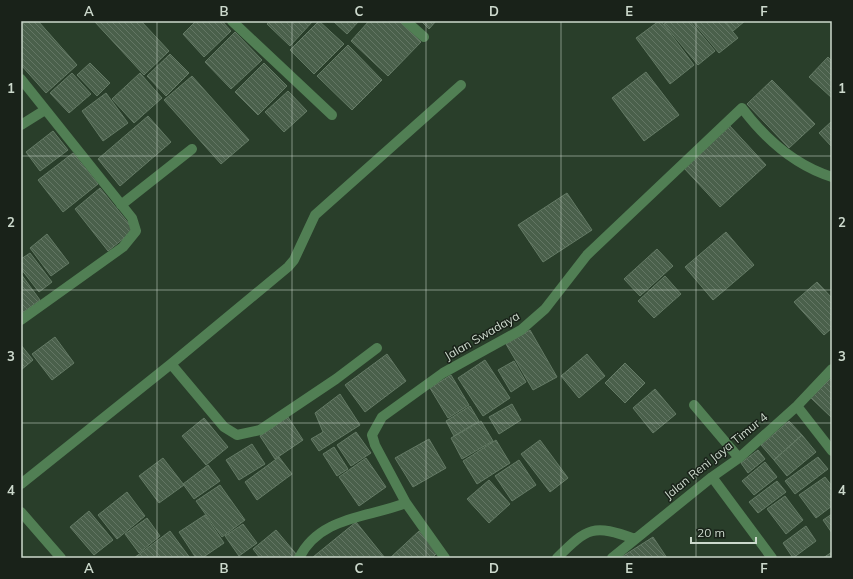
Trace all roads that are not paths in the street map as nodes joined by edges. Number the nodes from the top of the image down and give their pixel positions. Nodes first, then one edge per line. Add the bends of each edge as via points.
1 (232, 21) edge
2 (406, 21) edge
3 (424, 37) dead end
4 (21, 79) edge
5 (461, 86) dead end
6 (45, 110) junction
7 (332, 115) dead end
8 (21, 125) edge
9 (192, 149) dead end
10 (832, 177) edge
11 (121, 204) junction
12 (21, 320) edge
13 (377, 348) dead end
14 (171, 364) junction
15 (832, 369) edge
16 (694, 405) dead end
17 (797, 406) junction
18 (832, 451) edge
19 (739, 458) junction
20 (712, 477) junction
21 (21, 484) edge
22 (406, 504) junction
23 (22, 516) edge
24 (635, 539) junction
25 (61, 558) edge
26 (299, 558) edge
27 (445, 558) edge
28 (557, 558) edge
29 (612, 558) edge
30 (772, 558) edge

1 - 7 street
2 - 3 street
4 - 6 street
5 - 14 street via 315,215 294,260 288,267
6 - 8 street
6 - 11 street
9 - 11 street
10 - 22 street, Jalan Swadaya via 805,167 776,146 758,129 742,108 587,255 545,309 531,322 443,373 382,417 372,435
11 - 12 street via 132,218 136,231 132,237
13 - 14 street via 260,430 238,435 224,427
14 - 21 street
15 - 17 street, Jalan Reni Jaya Timur 4
16 - 19 street
17 - 18 street
17 - 19 street, Jalan Reni Jaya Timur 4
19 - 20 street, Jalan Reni Jaya Timur 4
20 - 24 street, Jalan Reni Jaya Timur 4
20 - 30 street
22 - 26 street via 340,521 312,540
22 - 27 street
23 - 25 street
24 - 28 street via 609,530 591,530 577,538
24 - 29 street, Jalan Reni Jaya Timur 4

